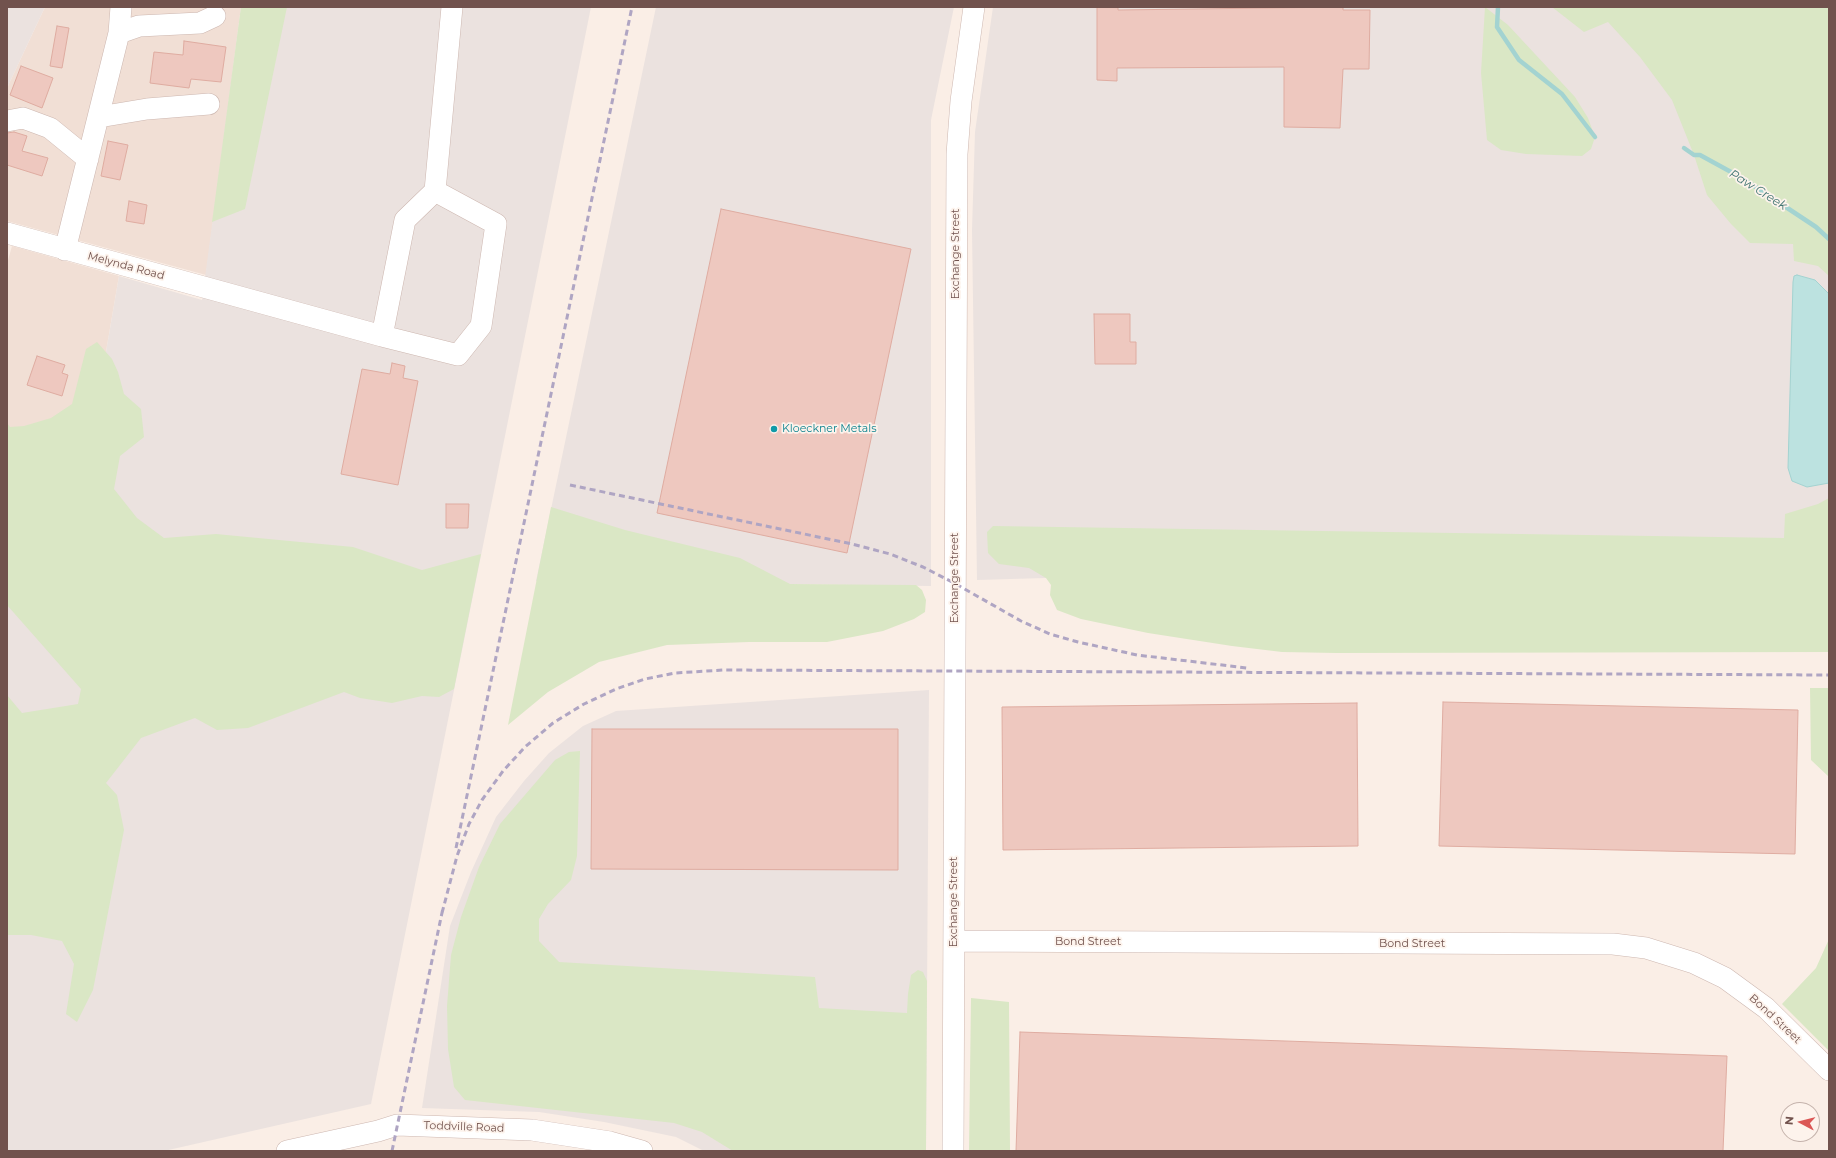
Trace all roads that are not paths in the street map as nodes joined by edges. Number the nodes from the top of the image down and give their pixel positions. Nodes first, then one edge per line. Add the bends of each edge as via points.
1 (121, 7) edge
2 (452, 7) edge
3 (974, 7) edge
4 (214, 16) dead end
5 (119, 33) junction
6 (209, 104) dead end
7 (99, 117) junction
8 (7, 121) edge
9 (88, 159) junction
10 (435, 191) junction
11 (7, 233) edge
12 (65, 250) junction
13 (382, 336) junction
14 (954, 941) junction
15 (1829, 1070) edge
16 (287, 1151) edge
17 (642, 1151) edge
18 (953, 1151) edge

1 - 5 street
2 - 10 street
3 - 14 street, Exchange Street via 961,100 957,154
4 - 5 street via 200,23 139,26
5 - 7 street
6 - 7 street via 147,109
7 - 9 street
8 - 9 street via 23,118 50,128
9 - 12 street
10 - 13 street via 405,220
10 - 13 street, Melynda Road via 496,224 481,326 458,355
11 - 12 street, Melynda Road
12 - 13 street, Melynda Road
14 - 15 street, Bond Street via 1605,944 1646,948 1694,963 1730,982 1766,1008
14 - 18 street, Exchange Street
16 - 17 street, Toddville Road via 397,1125 532,1130 610,1142

